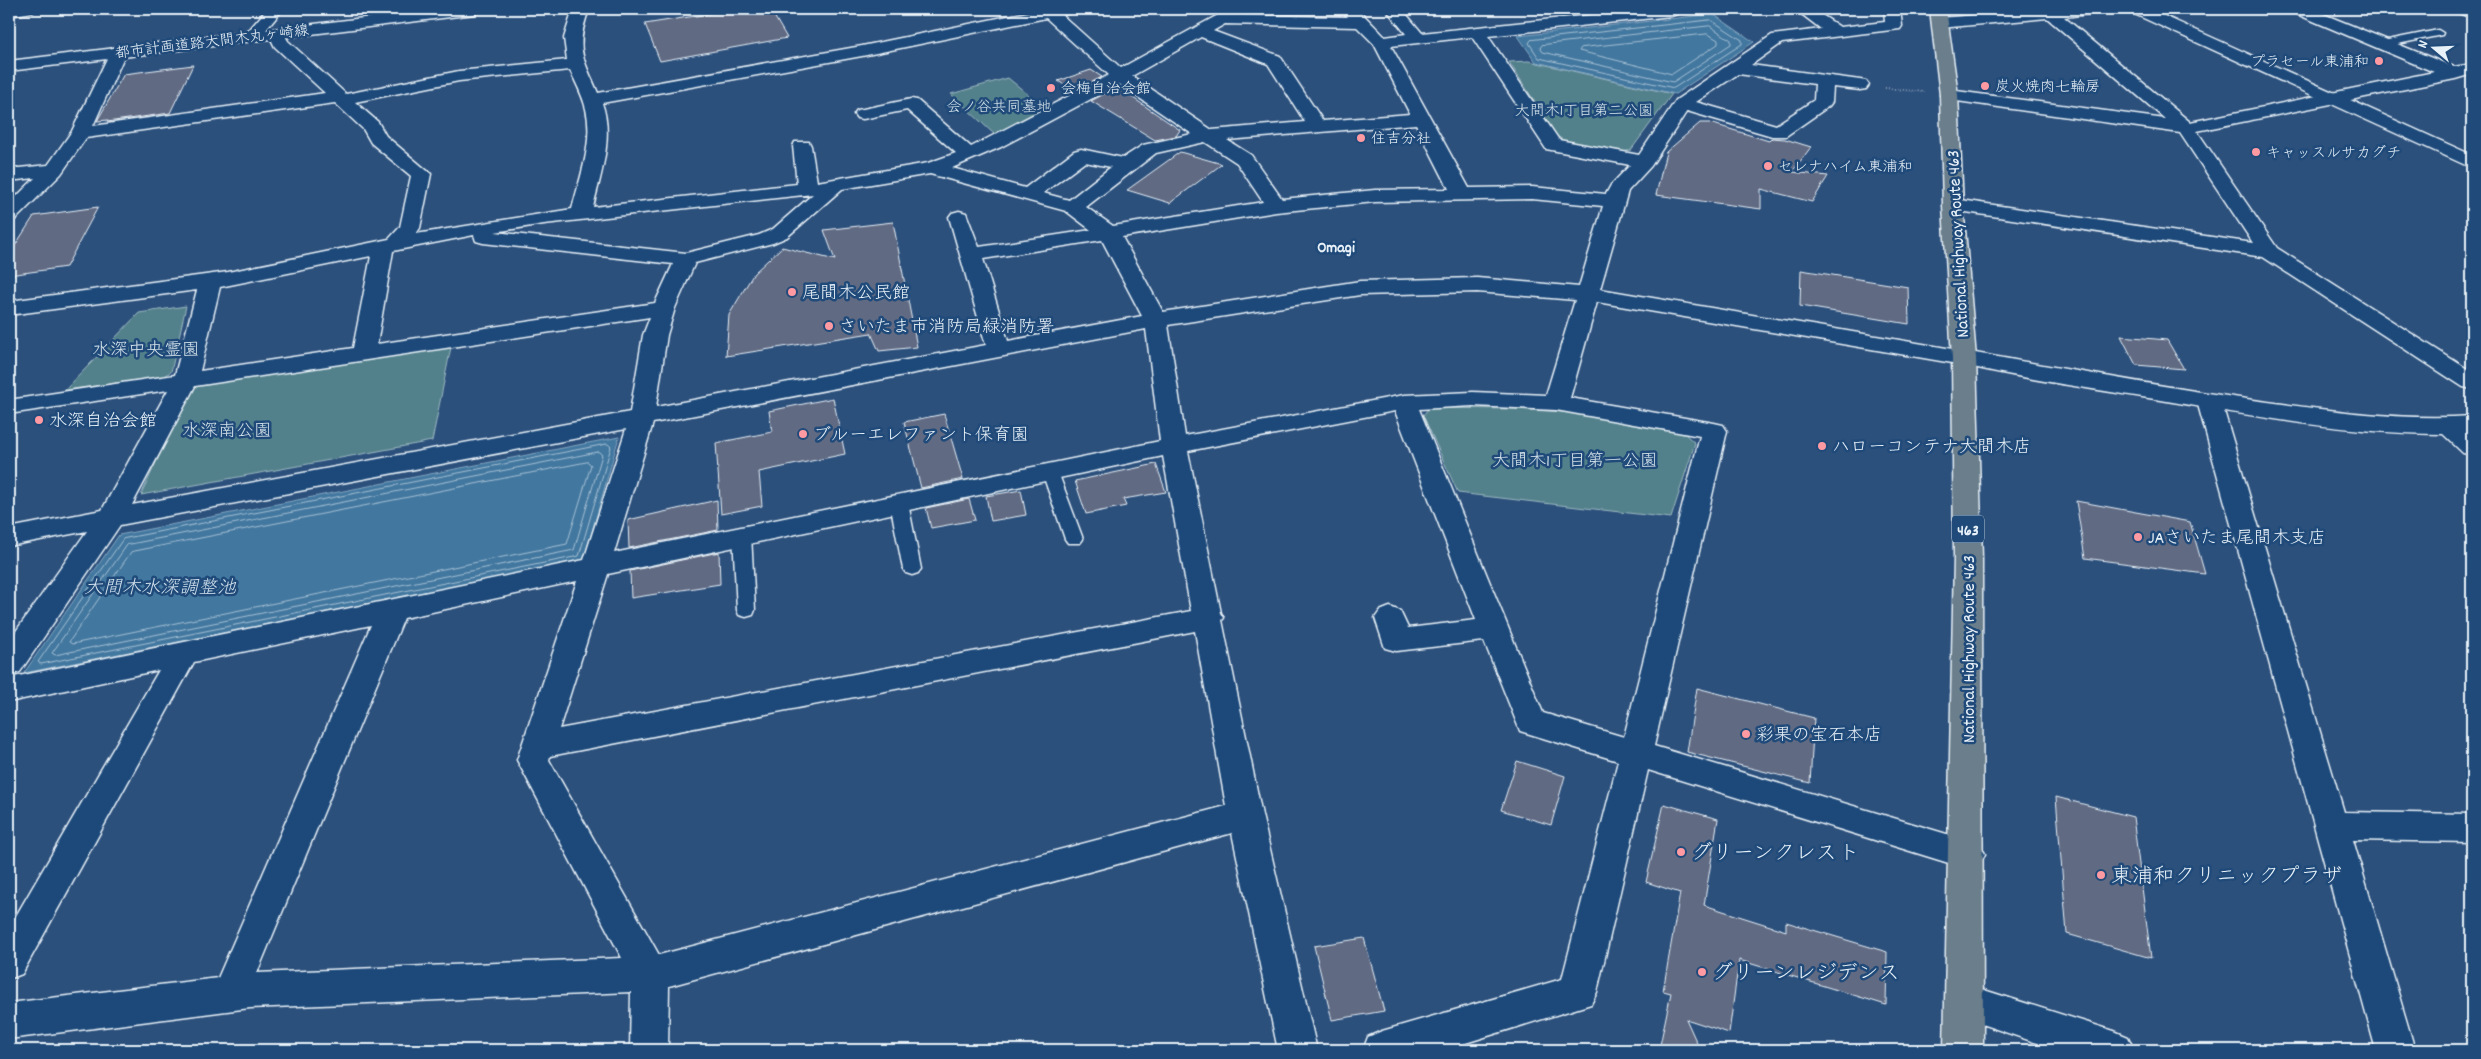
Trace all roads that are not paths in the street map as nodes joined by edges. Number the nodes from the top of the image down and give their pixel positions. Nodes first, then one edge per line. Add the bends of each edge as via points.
1 (27, 9) edge
2 (274, 9) edge
3 (475, 9) edge
4 (581, 9) edge
5 (1072, 9) edge
6 (1241, 9) edge
7 (1349, 9) edge
8 (1394, 9) edge
9 (1676, 9) edge
10 (1802, 9) edge
11 (1892, 9) edge
12 (2100, 9) edge
13 (2136, 9) edge
14 (2298, 9) edge
15 (2462, 9) edge
16 (9, 11) edge
17 (1046, 11) edge
18 (2472, 12) edge
19 (2050, 13) junction
20 (1940, 16) edge
21 (1222, 19) junction
22 (1363, 22) junction
23 (1202, 32) junction
24 (1477, 32) junction
25 (1836, 32) junction
26 (276, 33) junction
27 (2438, 33) dead end
28 (252, 36) junction
29 (1418, 38) junction
30 (1381, 42) junction
31 (2384, 44) junction
32 (118, 52) junction
33 (577, 64) junction
34 (9, 66) edge
35 (1735, 68) junction
36 (2472, 69) edge
37 (2452, 73) junction
38 (1121, 77) junction
39 (1824, 80) junction
40 (2472, 81) edge
41 (1860, 85) road end
42 (1949, 95) junction
43 (340, 98) junction
44 (2332, 98) junction
45 (594, 99) junction
46 (1682, 104) junction
47 (863, 114) dead end
48 (1423, 118) junction
49 (1318, 128) junction
50 (2186, 128) junction
51 (80, 133) junction
52 (1208, 136) junction
53 (802, 146) dead end
54 (968, 154) junction
55 (1644, 162) junction
56 (2472, 162) edge
57 (1126, 165) junction
58 (930, 168) junction
59 (54, 170) junction
60 (9, 175) edge
61 (834, 186) junction
62 (808, 190) junction
63 (1462, 194) junction
64 (1028, 195) junction
65 (1614, 202) junction
66 (1953, 205) junction
67 (1276, 206) junction
68 (1073, 207) junction
69 (580, 213) junction
70 (9, 215) edge
71 (959, 217) dead end
72 (450, 233) junction
73 (1109, 233) junction
74 (390, 245) junction
75 (2269, 252) junction
76 (970, 254) junction
77 (686, 259) junction
78 (210, 282) junction
79 (1588, 293) junction
80 (9, 308) edge
81 (664, 308) junction
82 (1156, 321) junction
83 (999, 350) junction
84 (364, 354) junction
85 (1964, 358) junction
86 (184, 382) junction
87 (2472, 382) edge
88 (2209, 401) junction
89 (1404, 402) junction
90 (1556, 403) junction
91 (9, 407) edge
92 (642, 417) junction
93 (2461, 425) edge
94 (1174, 446) junction
95 (2472, 447) edge
96 (1050, 472) junction
97 (899, 503) junction
98 (111, 518) junction
99 (742, 535) junction
100 (9, 538) edge
101 (1074, 539) dead end
102 (595, 567) junction
103 (912, 569) dead end
104 (392, 608) junction
105 (746, 610) dead end
106 (1209, 618) junction
107 (1390, 618) dead end
108 (1495, 629) junction
109 (184, 653) junction
110 (9, 664) edge
111 (9, 690) edge
112 (538, 746) junction
113 (1636, 755) junction
114 (1245, 816) junction
115 (2333, 826) junction
116 (2472, 828) edge
117 (1968, 854) junction
118 (9, 962) edge
119 (650, 974) junction
120 (230, 993) junction
121 (1965, 1002) junction
122 (9, 1021) edge
123 (648, 1050) edge
124 (1298, 1050) edge
125 (1382, 1050) edge
126 (1964, 1050) edge
127 (2114, 1050) edge
128 (2396, 1050) edge

1 - 16 street
2 - 28 street
3 - 26 street, 都市計画道路大間木丸ヶ崎線
4 - 33 street via 572,40
5 - 17 street
6 - 21 street
7 - 22 street
8 - 29 street
9 - 24 street
10 - 25 street
11 - 25 street via 1894,26
12 - 19 street
13 - 44 street
14 - 31 street
15 - 18 street
17 - 38 street
17 - 45 street via 862,51
19 - 20 street
19 - 50 street
20 - 42 highway, National Highway Route 463 / 463
21 - 22 street
21 - 23 street
22 - 30 street
23 - 38 street
23 - 49 street via 1274,60
24 - 29 street
24 - 55 street via 1553,145
25 - 35 street via 1778,39
26 - 28 street, 都市計画道路大間木丸ヶ崎線
26 - 43 street via 293,55
27 - 31 lane
28 - 32 street, 都市計画道路大間木丸ヶ崎線
29 - 30 street
30 - 48 street
31 - 37 street
32 - 34 street, 都市計画道路大間木丸ヶ崎線
32 - 51 street
33 - 43 street via 491,70
33 - 45 street
35 - 39 street
35 - 46 street
36 - 37 street
37 - 40 street
37 - 44 street
38 - 52 street
38 - 54 street
39 - 41 street
39 - 46 street via 1823,102 1779,132
42 - 50 street
42 - 66 highway, National Highway Route 463 / 463
43 - 51 street
43 - 74 street via 372,126 378,139 421,174 410,228
44 - 50 street
44 - 56 street
45 - 69 street via 597,138
46 - 55 street
47 - 54 street via 912,104
48 - 49 street
48 - 63 street
49 - 52 street
50 - 75 street
51 - 59 street
52 - 57 street via 1150,149
52 - 67 street via 1244,159
53 - 62 street
54 - 58 street
55 - 65 street via 1618,189
57 - 64 street via 1081,155
57 - 68 street
58 - 61 street
58 - 64 street
59 - 60 street
59 - 70 street
61 - 62 street
61 - 77 street via 780,233
62 - 69 street
63 - 65 street via 1532,193
63 - 67 street via 1375,196
64 - 68 street
65 - 79 street
66 - 75 street
66 - 85 highway, National Highway Route 463 / 463
67 - 73 street
68 - 73 street
69 - 72 street
71 - 76 street
72 - 74 street
72 - 77 street
73 - 76 street
73 - 82 street
74 - 78 street
74 - 84 street
75 - 87 street
76 - 83 street
77 - 81 street
78 - 80 street
78 - 86 street
79 - 82 street via 1477,285 1360,288
79 - 85 street
79 - 90 street
81 - 84 street
81 - 92 street via 652,349
82 - 83 street
82 - 94 street
83 - 92 street
84 - 86 street
85 - 88 street
85 - 117 highway, National Highway Route 463 / 463
86 - 91 street
86 - 98 street
88 - 93 street via 2334,420
88 - 115 street
89 - 90 street via 1449,398
89 - 94 street
89 - 108 street
90 - 113 street via 1714,431
92 - 98 street
92 - 102 street
93 - 95 street
94 - 96 street
94 - 106 street
96 - 97 street
96 - 101 lane
97 - 99 street
97 - 103 lane
98 - 100 street
98 - 110 street
99 - 102 street
99 - 105 lane
102 - 104 street
102 - 112 street
104 - 109 street
104 - 120 street
106 - 112 street
106 - 114 street
107 - 108 street via 1396,640
108 - 113 street via 1532,722
109 - 111 street
109 - 118 street
112 - 119 street via 533,760
113 - 117 street
113 - 125 street via 1578,992
114 - 119 street
114 - 124 street
115 - 116 street
115 - 128 street
117 - 121 highway, National Highway Route 463 / 463
119 - 120 street
119 - 123 street
120 - 122 street
121 - 126 highway, National Highway Route 463 / 463
121 - 127 street

